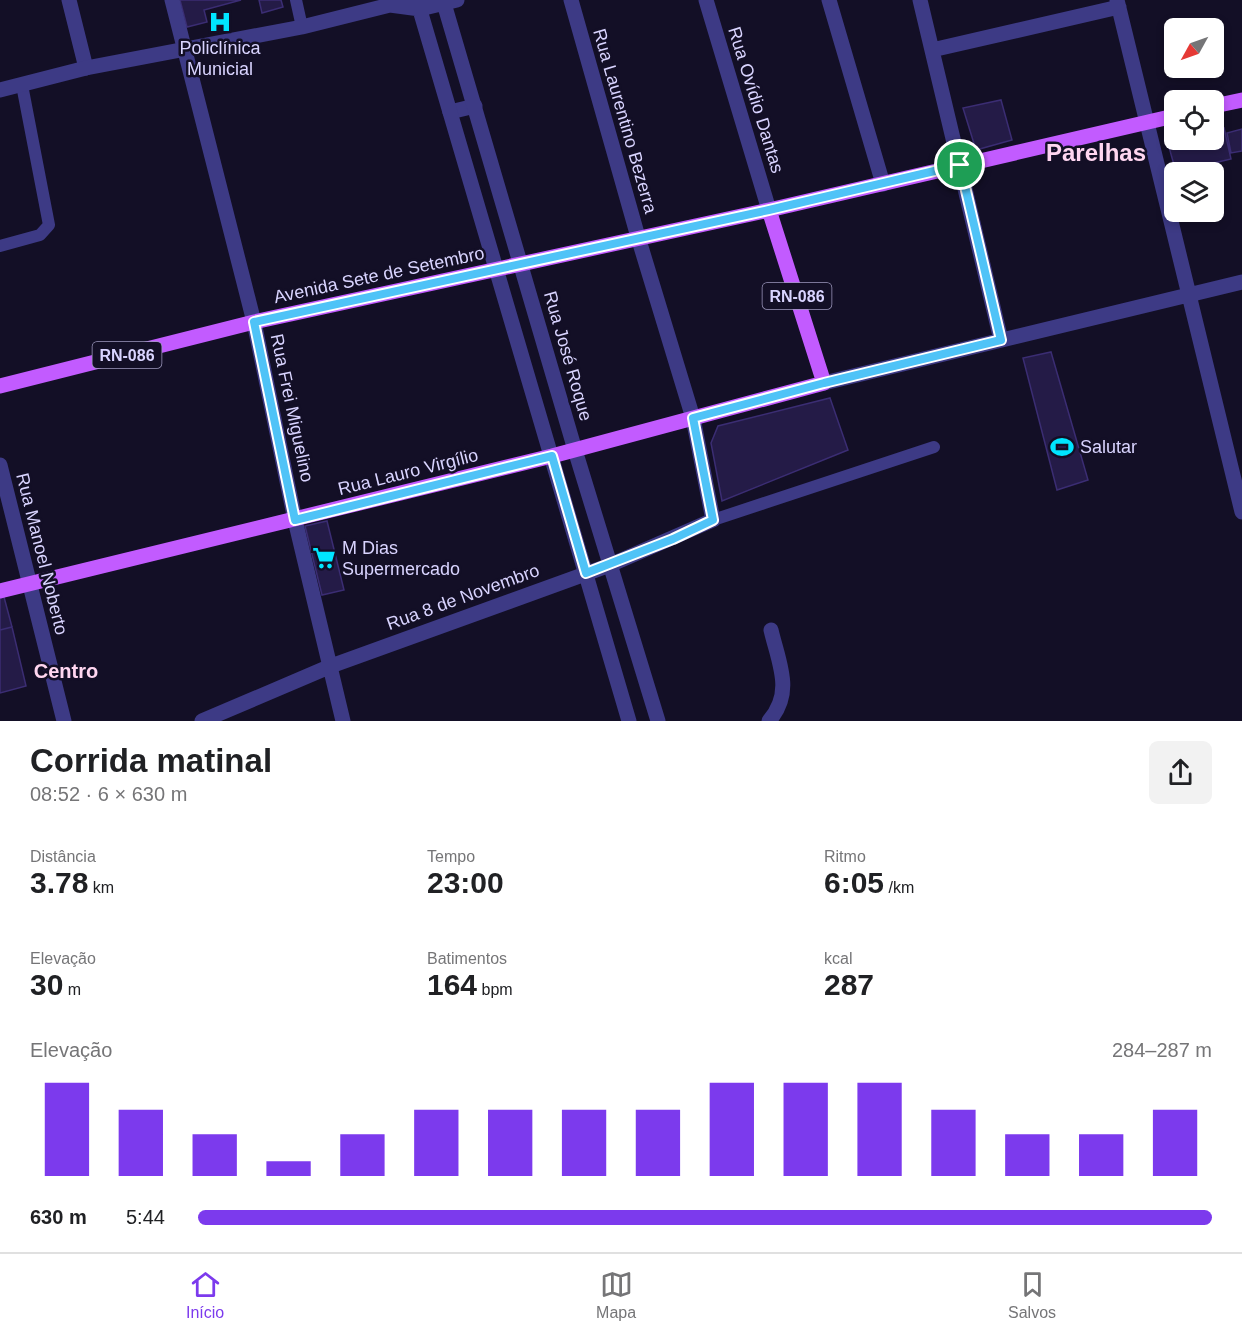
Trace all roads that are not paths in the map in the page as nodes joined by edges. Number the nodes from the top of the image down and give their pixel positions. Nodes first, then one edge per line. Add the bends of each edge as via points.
1 (69, 0) edge
2 (172, 0) edge
3 (296, 0) edge
4 (572, 0) edge
5 (706, 0) edge
6 (829, 0) edge
7 (920, 0) edge
8 (448, 1) edge
9 (393, 3) edge
10 (1118, 3) edge
11 (418, 5) edge
12 (302, 27) junction
13 (183, 50) junction
14 (932, 50) junction
15 (86, 68) junction
16 (22, 85) junction
17 (0, 90) edge
18 (1242, 100) edge
19 (1224, 104) edge
20 (476, 106) junction
21 (450, 112) junction
22 (1164, 118) edge
23 (1146, 122) junction
24 (960, 165) junction
25 (883, 183) junction
26 (769, 210) junction
27 (638, 237) junction
28 (0, 246) edge
29 (522, 264) junction
30 (495, 270) junction
31 (1242, 282) edge
32 (1190, 294) junction
33 (254, 322) junction
34 (1001, 340) junction
35 (824, 383) junction
36 (0, 386) edge
37 (693, 418) junction
38 (934, 447) dead end
39 (575, 450) junction
40 (552, 456) junction
41 (0, 465) edge
42 (1242, 512) edge
43 (295, 520) junction
44 (713, 520) junction
45 (610, 565) junction
46 (586, 573) junction
47 (28, 585) junction
48 (0, 591) edge
49 (771, 630) dead end
50 (331, 666) junction
51 (64, 721) edge
52 (202, 721) edge
53 (344, 721) edge
54 (629, 721) edge
55 (658, 721) edge
56 (769, 721) edge

1 - 15 street
2 - 13 street, Rua Frei Miguelino
3 - 12 lane
4 - 27 street, Rua Laurentino Bezerra
5 - 26 street, Rua Ovídio Dantas
6 - 25 street
7 - 14 street
8 - 11 street
8 - 20 street, Rua José Roque
9 - 11 street
9 - 12 street
10 - 14 street
10 - 23 street
11 - 21 street
12 - 13 street
13 - 15 street
13 - 33 street, Rua Frei Miguelino
14 - 24 street
15 - 16 street
16 - 17 street
16 - 28 lane via 49,225 40,235
18 - 19 main road
20 - 21 street
20 - 29 street, Rua José Roque
21 - 30 street
22 - 23 main road, RN-086
23 - 24 main road, RN-086
23 - 32 street
24 - 25 main road, RN-086
24 - 34 street
25 - 26 main road, RN-086
26 - 27 main road, Avenida Sete de Setembro / RN-086
26 - 35 main road, RN-086
27 - 29 main road, Avenida Sete de Setembro / RN-086
27 - 37 street, Rua Laurentino Bezerra
29 - 30 main road, Avenida Sete de Setembro / RN-086
29 - 39 street, Rua José Roque
30 - 33 main road, Avenida Sete de Setembro / RN-086
30 - 40 street
31 - 32 street
32 - 34 street
32 - 42 street
33 - 36 main road, Avenida Sete de Setembro / RN-086
33 - 43 street, Rua Frei Miguelino
34 - 35 street
35 - 37 main road, Rua Lauro Virgílio
37 - 39 main road, Rua Lauro Virgílio
37 - 44 street, Rua Laurentino Bezerra
38 - 44 lane
39 - 40 main road, Rua Lauro Virgílio
39 - 45 street, Rua José Roque
40 - 43 main road, Rua Lauro Virgílio
40 - 46 street
41 - 47 street, Rua Manoel Noberto
43 - 47 main road, Rua Lauro Virgílio
43 - 50 street, Rua Frei Miguelino
44 - 45 street, Rua 8 de Novembro
45 - 46 street, Rua 8 de Novembro
45 - 55 street, Rua José Roque
46 - 50 street, Rua 8 de Novembro
46 - 54 street
47 - 48 main road, Rua Lauro Virgílio
47 - 51 street, Rua Manoel Noberto
49 - 56 street via 784,698
50 - 52 street, Rua 8 de Novembro
50 - 53 street, Rua Frei Miguelino

